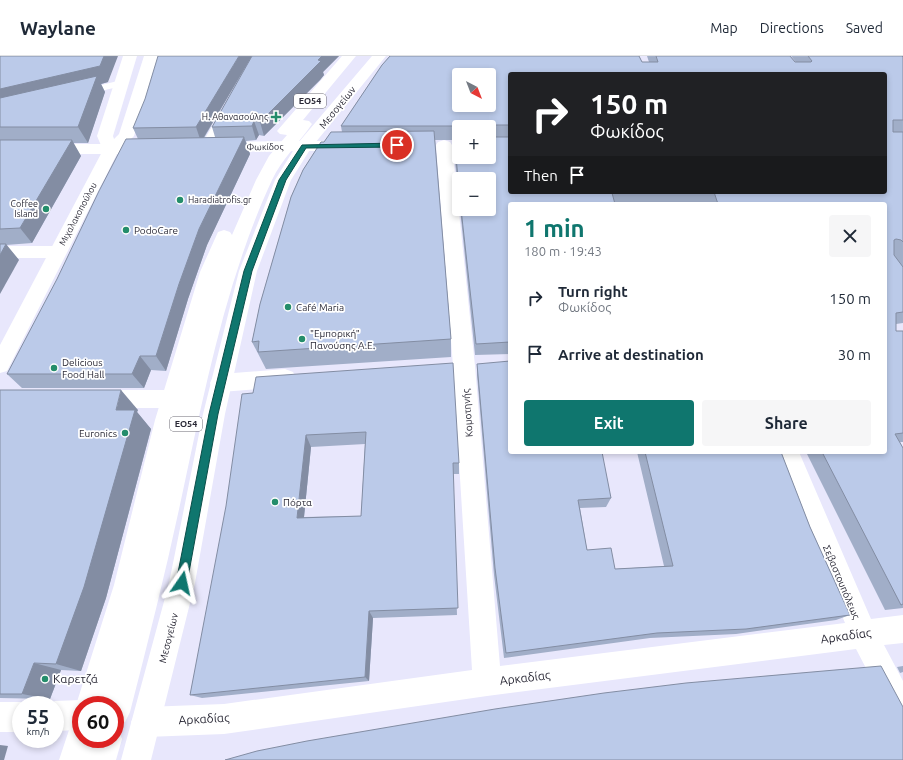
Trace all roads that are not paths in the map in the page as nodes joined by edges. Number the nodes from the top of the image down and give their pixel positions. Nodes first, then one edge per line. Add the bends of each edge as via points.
1 (130, 56) edge
2 (151, 56) edge
3 (349, 56) edge
4 (361, 56) edge
5 (379, 56) edge
6 (122, 83) junction
7 (68, 96) edge
8 (232, 102) edge
9 (444, 145) edge
10 (359, 146) edge
11 (287, 147) junction
12 (198, 148) joint
13 (0, 149) edge
14 (147, 149) edge
15 (111, 150) junction
16 (0, 252) edge
17 (58, 252) junction
18 (487, 364) edge
19 (0, 365) edge
20 (456, 366) junction
21 (307, 376) edge
22 (222, 382) junction
23 (77, 399) edge
24 (172, 399) junction
25 (788, 454) edge
26 (903, 629) edge
27 (863, 634) junction
28 (487, 682) junction
29 (94, 696) edge
30 (119, 696) edge
31 (903, 710) edge
32 (0, 717) edge
33 (12, 717) edge
34 (146, 722) junction
35 (78, 748) edge
36 (104, 748) edge
37 (74, 760) edge
38 (101, 760) edge
39 (136, 760) edge

1 - 6 main road
2 - 15 main road, Μιχαλακοπούλου via 126,136
3 - 11 main road, Μεσογείων / ΕΟ54
4 - 11 main road, Μεσογείων / ΕΟ54
5 - 11 main road, Μεσογείων / ΕΟ54
6 - 7 street
6 - 15 main road via 105,136
8 - 12 street
9 - 20 main road, Κομοτηνής
10 - 11 main road, Φωκίδος
11 - 12 main road, Φωκίδος
11 - 22 main road, Μεσογείων / ΕΟ54 via 283,180 250,265
11 - 24 main road, Μεσογείων / ΕΟ54 via 252,172 209,272
11 - 30 main road, Μεσογείων / ΕΟ54 via 275,160 264,180 226,272 188,416 150,584
13 - 15 main road
14 - 15 main road
15 - 17 main road, Μιχαλακοπούλου
16 - 17 main road
17 - 19 main road, Μιχαλακοπούλου
18 - 20 main road
20 - 28 main road, Κομοτηνής
21 - 22 main road
22 - 34 main road, Μεσογείων / ΕΟ54 via 182,583
23 - 24 main road
24 - 29 main road, Μεσογείων / ΕΟ54 via 127,585
25 - 27 main road, Σεβαστουπόλεως
26 - 27 main road, Αρκαδίας
27 - 28 main road, Αρκαδίας
27 - 31 main road, Σεβαστουπόλεως
28 - 34 main road, Αρκαδίας via 224,719
32 - 33 main road
34 - 39 main road, Μεσογείων / ΕΟ54
35 - 37 main road
36 - 38 main road

